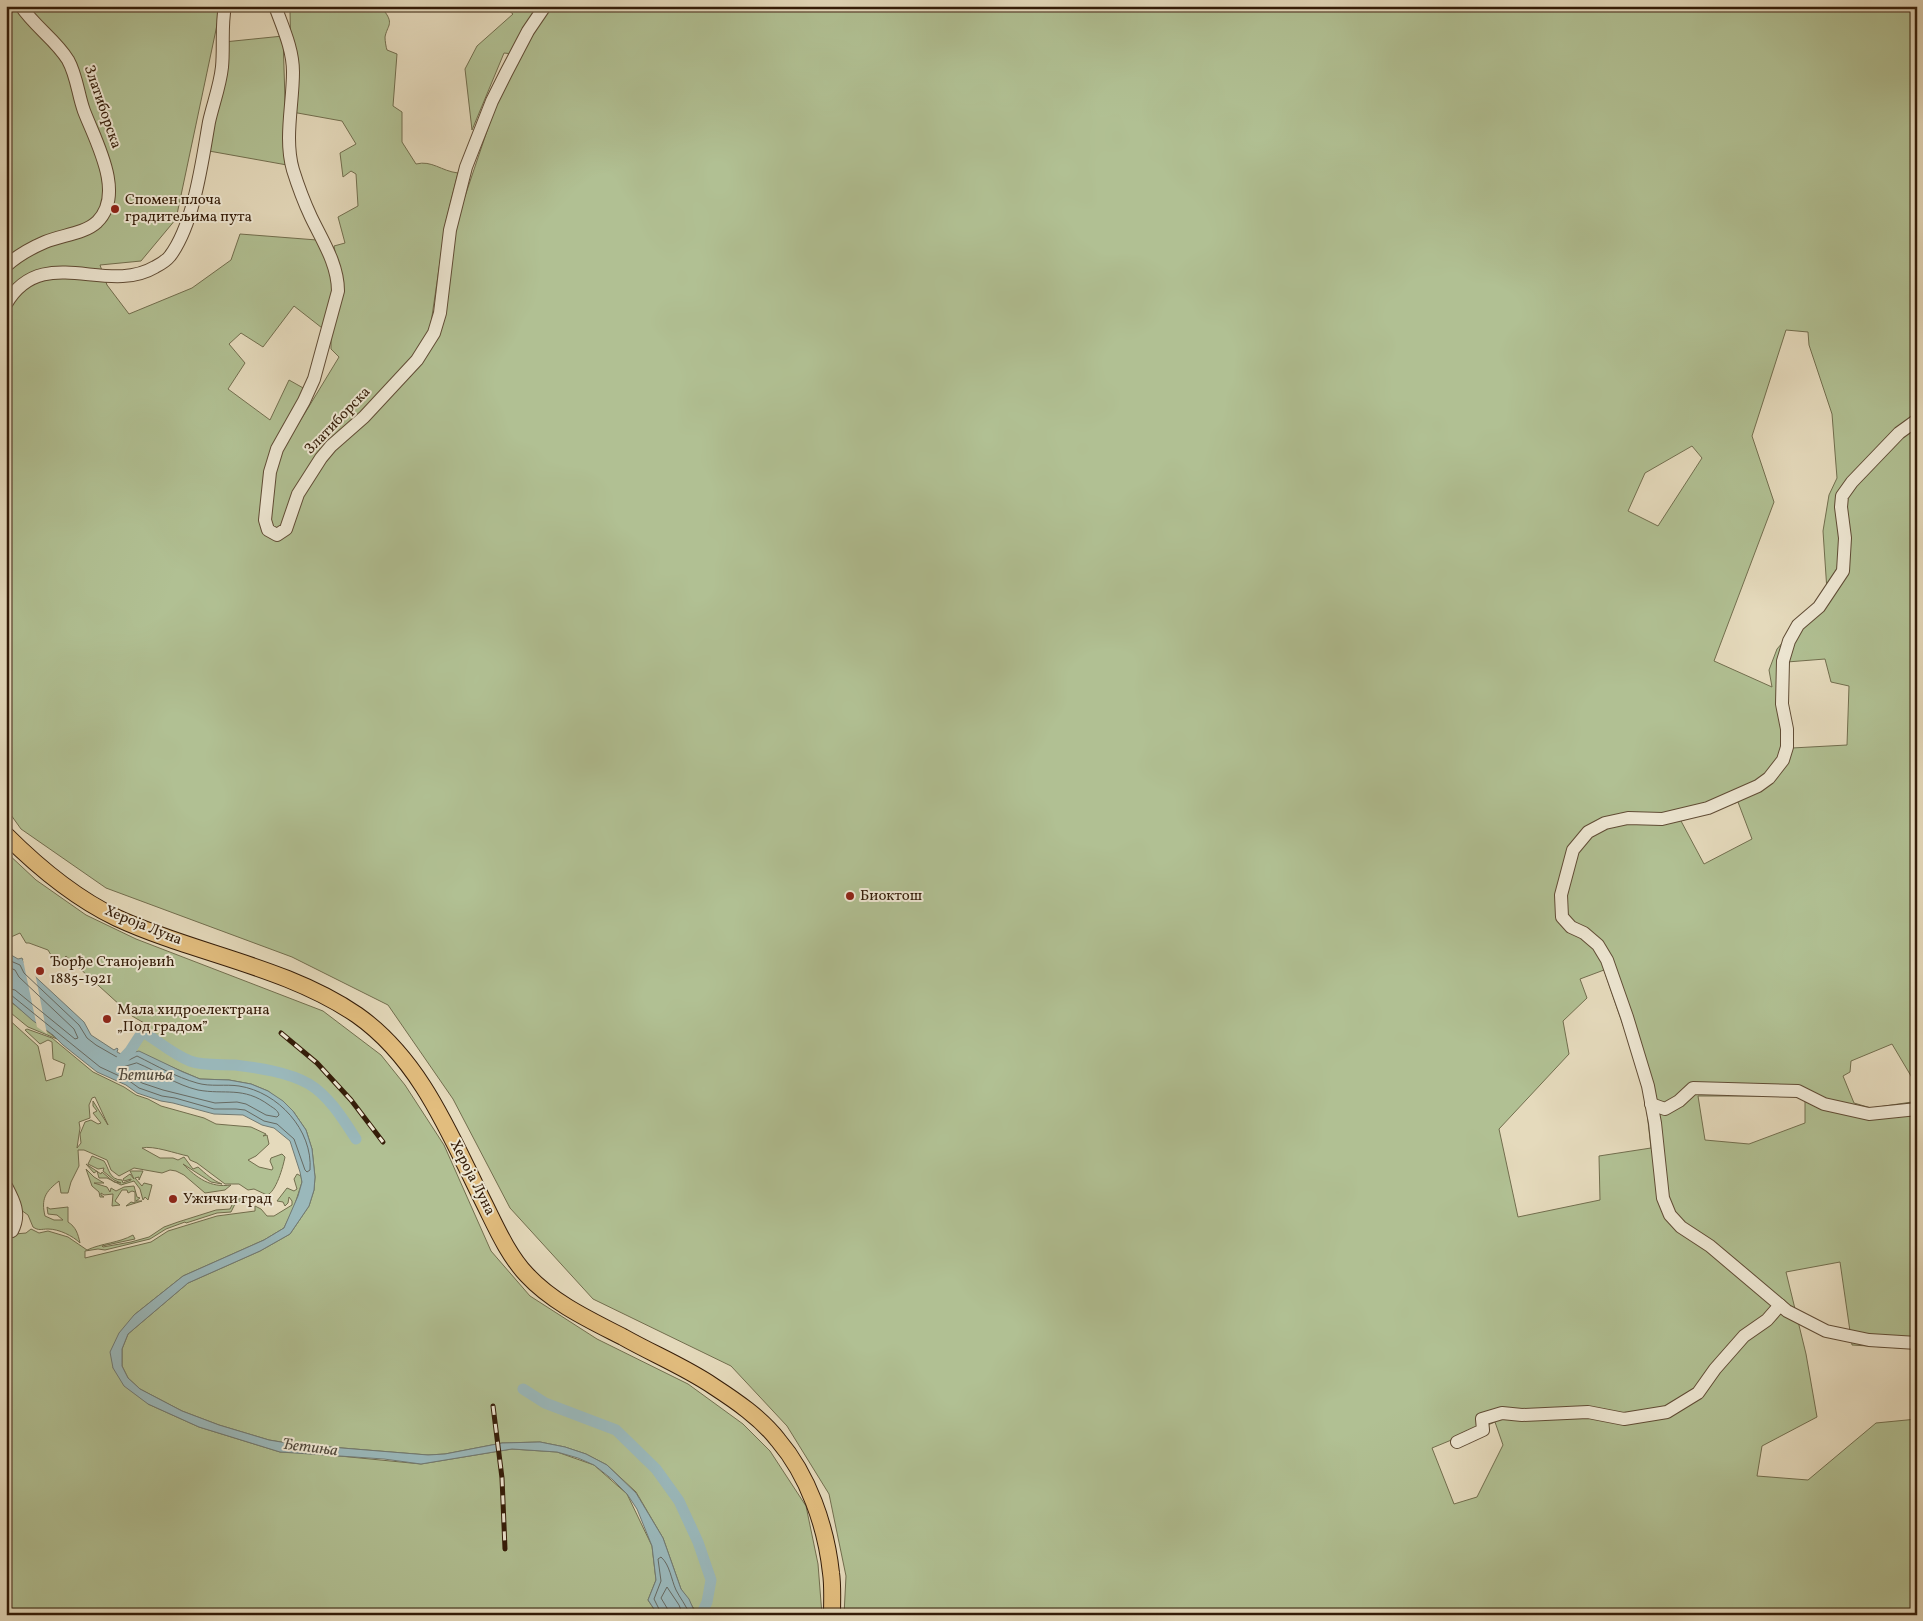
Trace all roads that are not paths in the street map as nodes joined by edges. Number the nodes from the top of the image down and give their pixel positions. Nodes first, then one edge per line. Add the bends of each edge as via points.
1 (20, 6) edge
2 (225, 6) edge
3 (275, 6) edge
4 (545, 6) edge
5 (6, 266) edge
6 (6, 304) edge
7 (1917, 420) edge
8 (6, 835) edge
9 (1651, 1104) junction
10 (1917, 1109) edge
11 (6, 1186) edge
12 (12, 1231) dead end
13 (1780, 1305) junction
14 (1917, 1343) edge
15 (1458, 1442) dead end
16 (832, 1615) edge

1 - 5 street, Златиборска via 70,63 84,112 102,152 109,197 101,217 92,226 32,248
2 - 6 street via 222,68 202,165 186,225 169,258 136,275 38,275 22,284
3 - 4 street, Златиборска via 292,60 289,141 292,165 330,256 338,284 314,379 277,449 270,472 265,520 268,530 277,535 286,530 298,494 321,458 417,360 434,333 440,313 450,230 466,167 492,101 528,31
7 - 9 street via 1899,433 1842,496 1846,538 1843,572 1819,607 1798,625 1789,641 1784,661 1782,704 1787,746 1783,760 1769,778 1708,808 1662,819 1628,818 1605,823 1588,832 1573,850 1561,895 1562,917 1598,945 1607,960
8 - 16 main road, Хероја Луна via 74,894 103,911 315,992 353,1012 381,1034 429,1094 498,1231 527,1274 573,1310 713,1386 779,1440 808,1489 822,1526 831,1572
9 - 10 street via 1665,1109 1680,1101 1693,1088 1717,1088 1798,1090 1824,1104 1869,1114
9 - 13 street via 1663,1198 1670,1215
11 - 12 street via 16,1212
13 - 14 street via 1826,1332 1869,1340
13 - 15 street via 1768,1320 1744,1336 1698,1393 1668,1412 1624,1419 1588,1412 1502,1413 1482,1419 1483,1430

